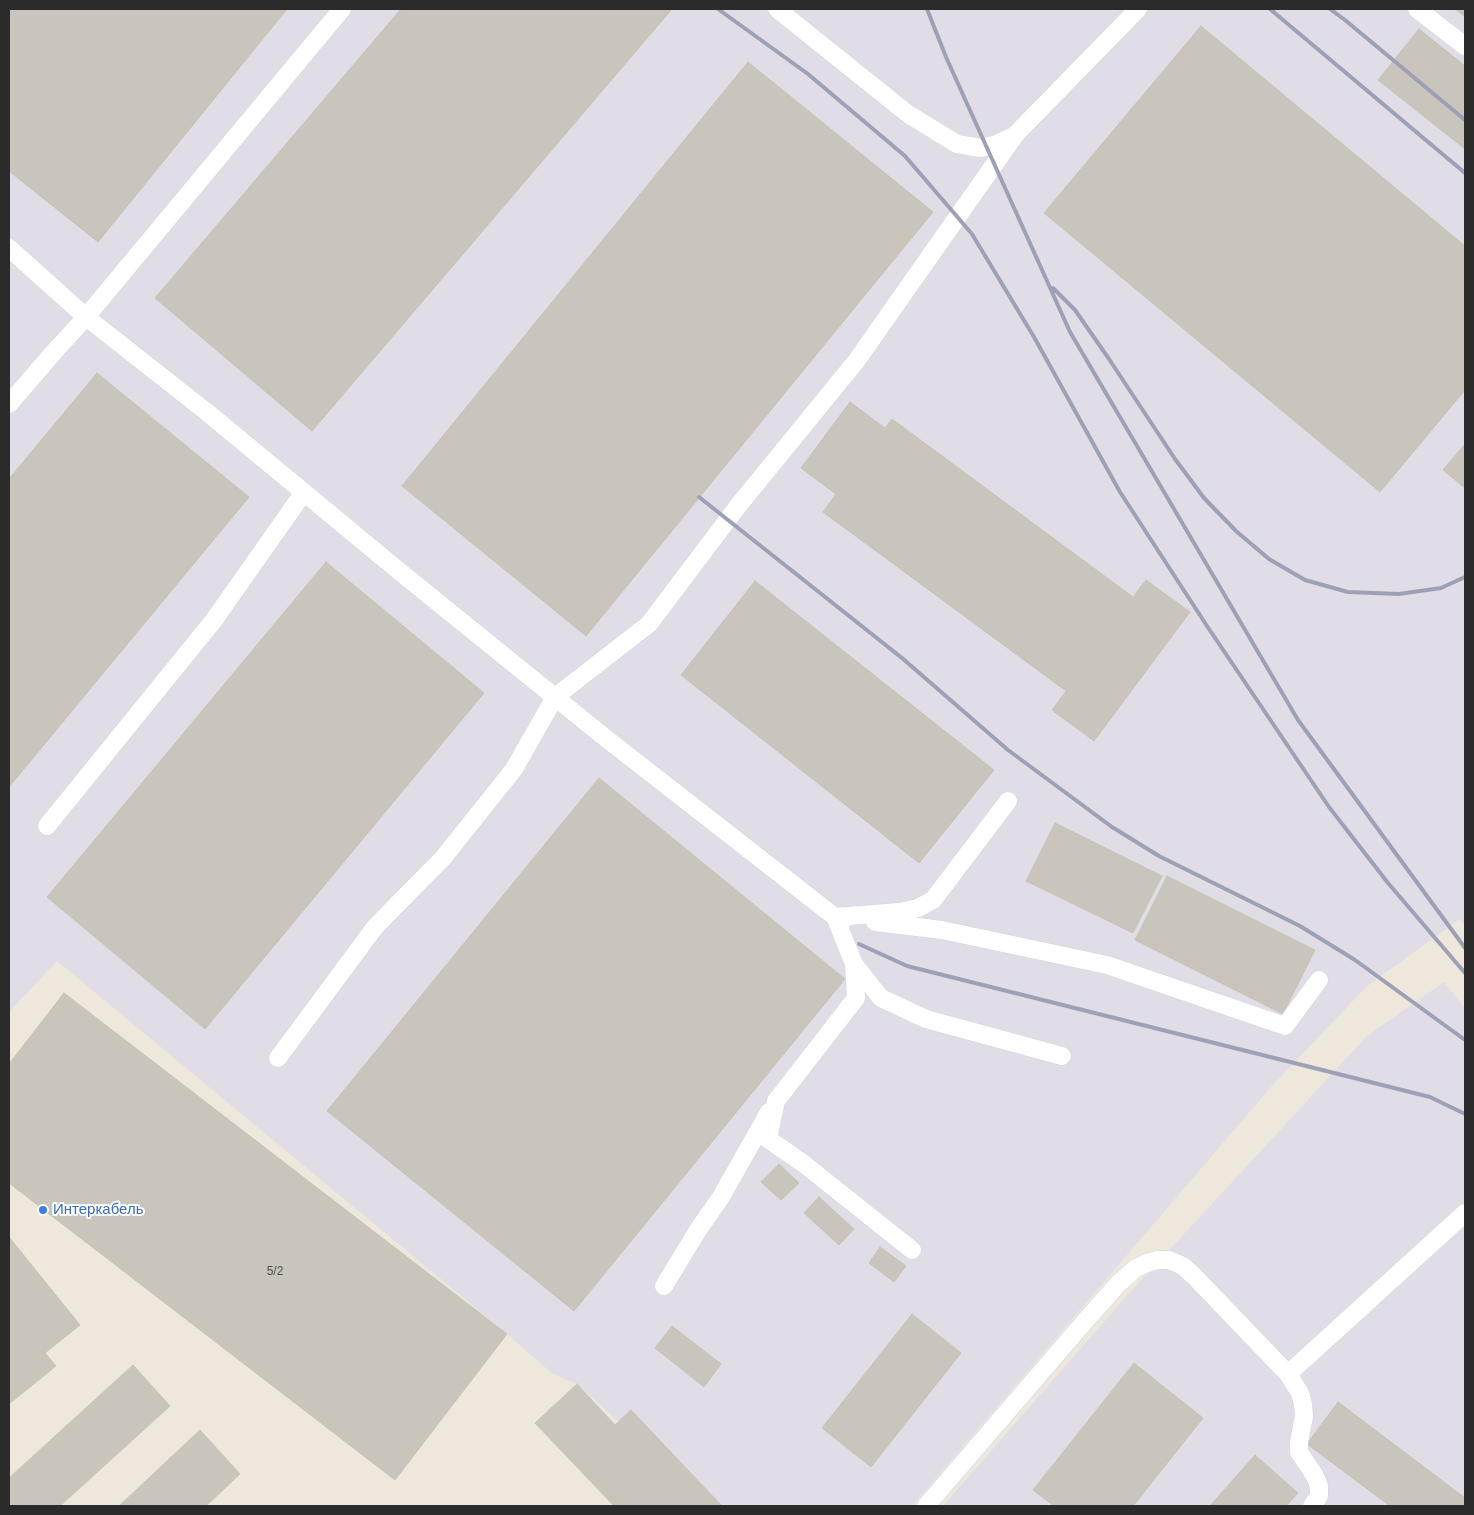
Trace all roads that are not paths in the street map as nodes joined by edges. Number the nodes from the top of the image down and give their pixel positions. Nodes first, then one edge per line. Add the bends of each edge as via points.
1 (342, 9) edge
2 (777, 9) edge
3 (1138, 9) edge
4 (1418, 9) edge
5 (1465, 46) edge
6 (1015, 135) junction
7 (9, 248) edge
8 (86, 317) junction
9 (9, 404) edge
10 (304, 492) junction
11 (555, 697) junction
12 (1008, 801) dead end
13 (47, 826) dead end
14 (835, 917) junction
15 (854, 964) junction
16 (1320, 980) dead end
17 (1062, 1056) dead end
18 (278, 1058) dead end
19 (776, 1100) junction
20 (1465, 1213) edge
21 (912, 1250) dead end
22 (664, 1286) dead end
23 (1288, 1374) junction
24 (926, 1506) edge
25 (1312, 1506) edge

1 - 8 lane
2 - 6 lane via 908,114 957,144 981,148
3 - 6 lane
4 - 5 lane
6 - 11 lane via 857,360 738,506 649,624
7 - 8 lane
8 - 9 lane
8 - 10 lane
10 - 11 lane
10 - 13 lane via 214,620
11 - 14 lane
11 - 18 lane via 514,769 443,858 374,927
12 - 14 lane via 933,900 900,912
14 - 15 lane
14 - 16 lane via 942,930 1107,965 1284,1026
15 - 17 lane via 881,998 926,1019
15 - 19 lane via 856,998
19 - 21 lane via 768,1139
19 - 22 lane via 721,1197
20 - 23 lane
23 - 24 lane via 1183,1266 1168,1260 1148,1263 1124,1279 1086,1320
23 - 25 lane via 1303,1404 1299,1452 1319,1486 1319,1496

